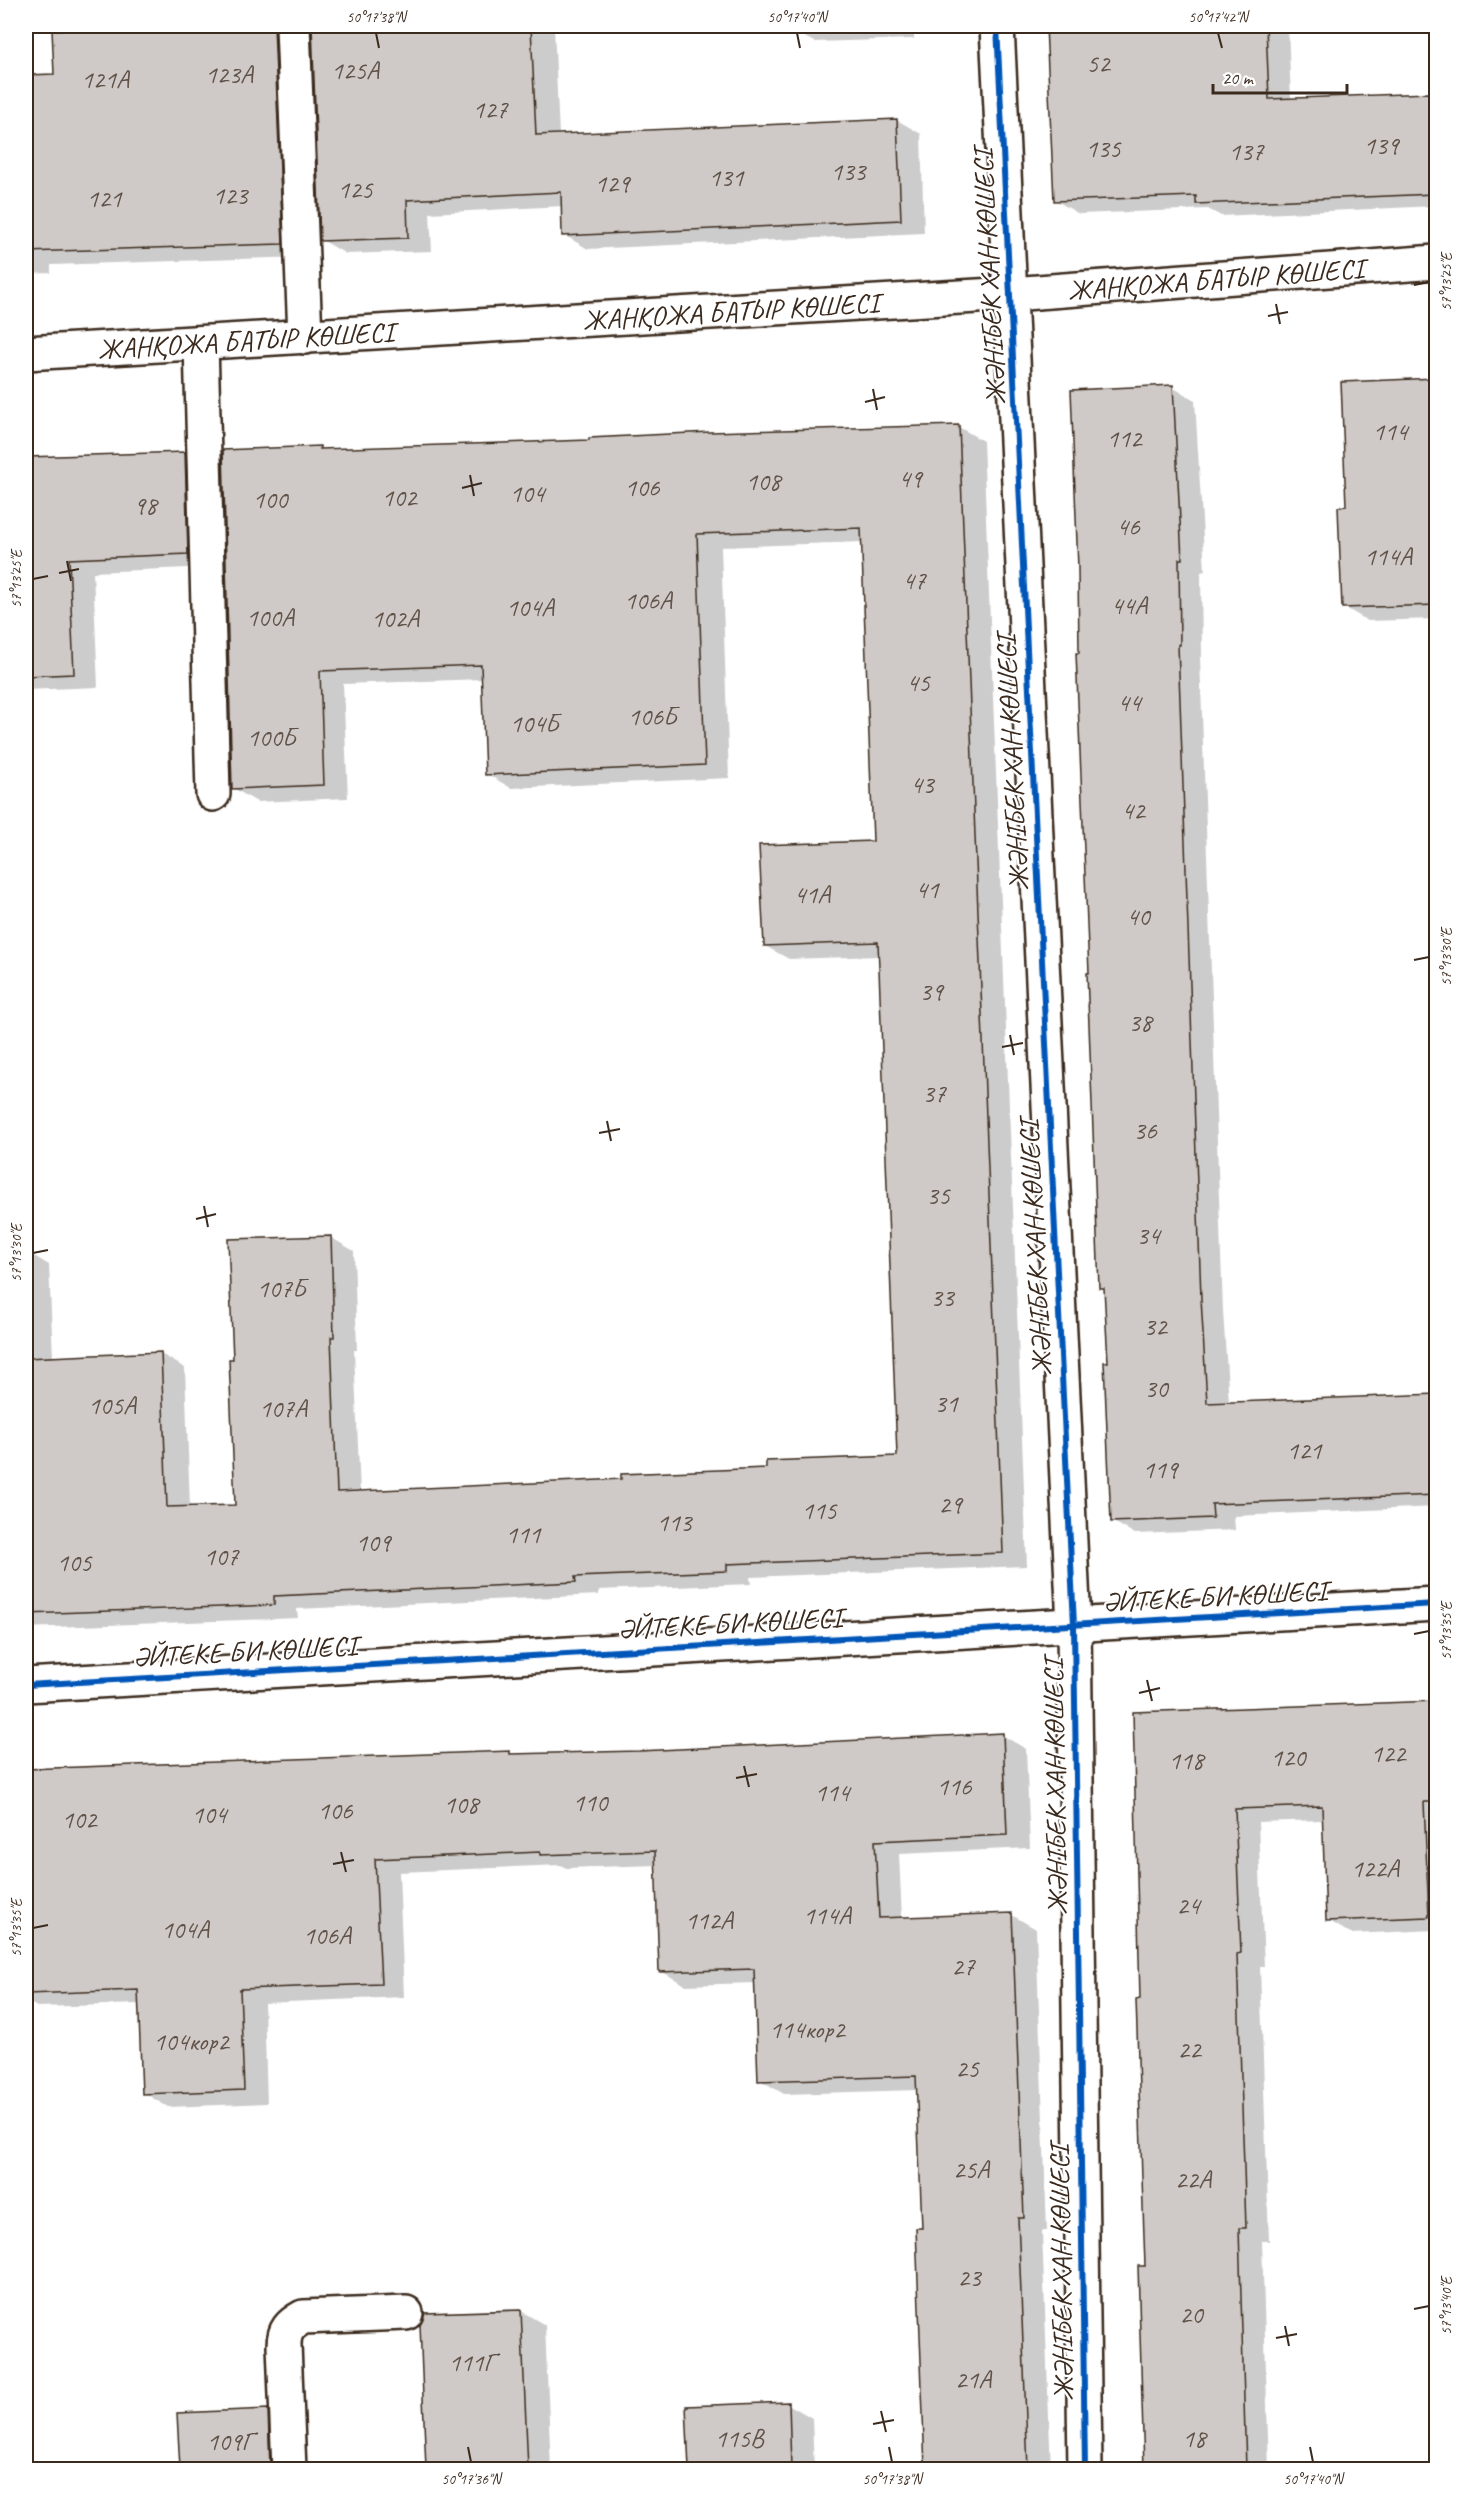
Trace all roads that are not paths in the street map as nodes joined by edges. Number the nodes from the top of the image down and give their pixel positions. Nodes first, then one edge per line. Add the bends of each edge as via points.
1 (293, 26) edge
2 (997, 26) edge
3 (1437, 262) edge
4 (1011, 294) junction
5 (305, 337) junction
6 (201, 343) junction
7 (26, 353) edge
8 (213, 794) dead end
9 (1437, 1604) edge
10 (1074, 1625) junction
11 (26, 1685) edge
12 (406, 2313) dead end
13 (289, 2469) edge
14 (1085, 2469) edge

1 - 5 street
2 - 4 street, ЖӘНІБЕК ХАН КӨШЕСІ
3 - 4 street, ЖАНҚОЖА БАТЫР КӨШЕСІ
4 - 5 street, ЖАНҚОЖА БАТЫР КӨШЕСІ
4 - 10 street, ЖӘНІБЕК ХАН КӨШЕСІ
5 - 6 street, ЖАНҚОЖА БАТЫР КӨШЕСІ
6 - 7 street, ЖАНҚОЖА БАТЫР КӨШЕСІ
6 - 8 street
9 - 10 street, ӘЙТЕКЕ БИ КӨШЕСІ
10 - 11 street, ӘЙТЕКЕ БИ КӨШЕСІ
10 - 14 street, ЖӘНІБЕК ХАН КӨШЕСІ
12 - 13 street via 303,2317 292,2322 284,2334

